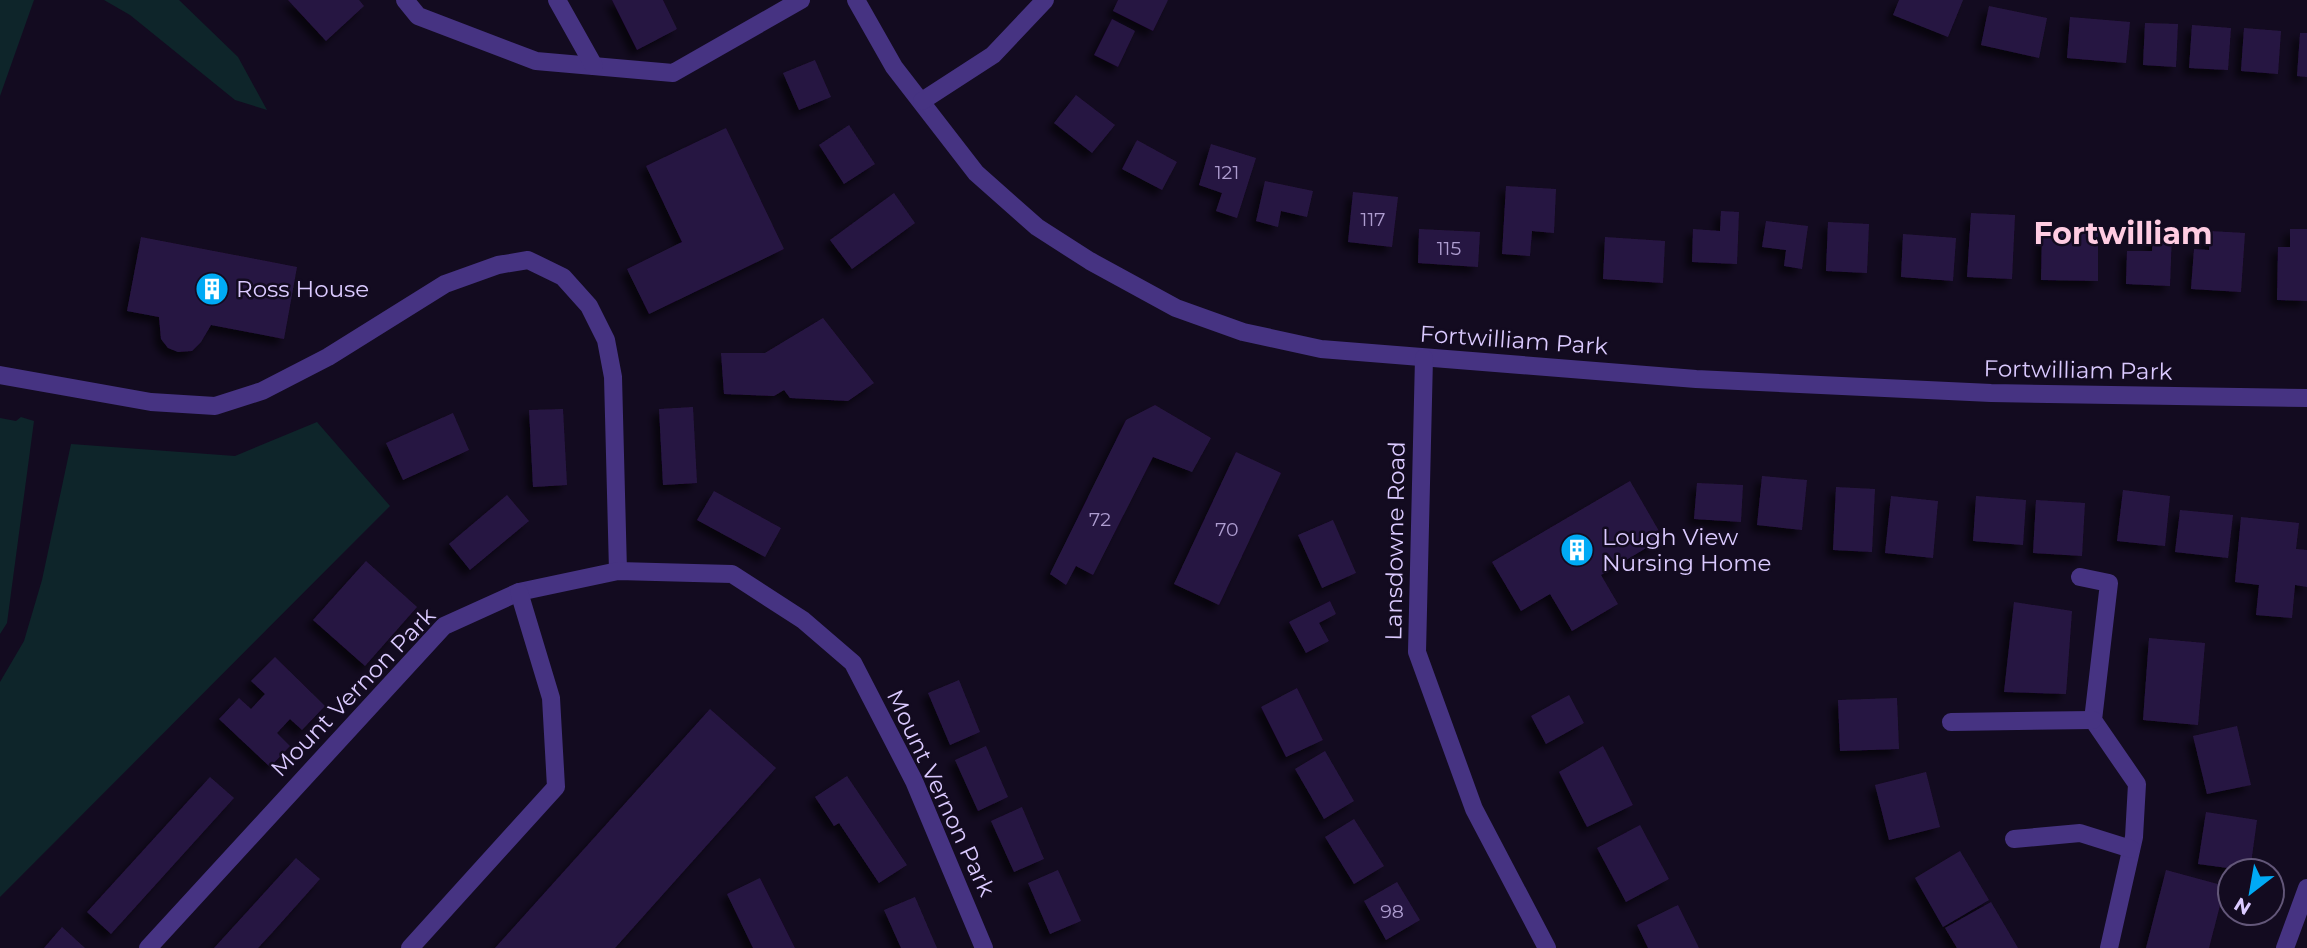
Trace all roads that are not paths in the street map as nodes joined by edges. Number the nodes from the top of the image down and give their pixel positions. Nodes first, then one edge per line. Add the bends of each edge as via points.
1 (405, 0) edge
2 (557, 0) edge
3 (800, 0) edge
4 (856, 0) edge
5 (1045, 0) edge
6 (594, 66) junction
7 (922, 101) junction
8 (1424, 358) junction
9 (0, 375) edge
10 (2307, 398) edge
11 (618, 570) junction
12 (2080, 577) dead end
13 (519, 592) junction
14 (2093, 720) junction
15 (1951, 722) dead end
16 (2014, 839) dead end
17 (2131, 849) junction
18 (2307, 888) edge
19 (148, 948) edge
20 (410, 948) edge
21 (984, 948) edge
22 (1547, 948) edge
23 (2109, 948) edge
24 (2285, 948) edge

1 - 6 street via 418,16 536,61
2 - 6 street
3 - 6 street via 673,73
4 - 7 street, Fortwilliam Park via 894,67
5 - 7 street via 993,55
7 - 8 street, Fortwilliam Park via 976,173 1037,227 1176,308 1243,332 1321,349
8 - 10 street, Fortwilliam Park via 1696,379 1992,393
8 - 22 street, Lansdowne Road via 1417,652 1474,809
9 - 11 street via 151,402 215,406 262,391 328,357 445,284 498,264 528,260 563,277 589,306 606,340 613,377
11 - 13 street, Mount Vernon Park
11 - 21 street, Mount Vernon Park via 732,574 803,620 853,663 914,781
12 - 14 street via 2109,583
13 - 19 street, Mount Vernon Park via 444,626
13 - 20 street via 551,698 556,788
14 - 15 street
14 - 17 street via 2137,784
16 - 17 street via 2080,833
17 - 23 street
18 - 24 street

